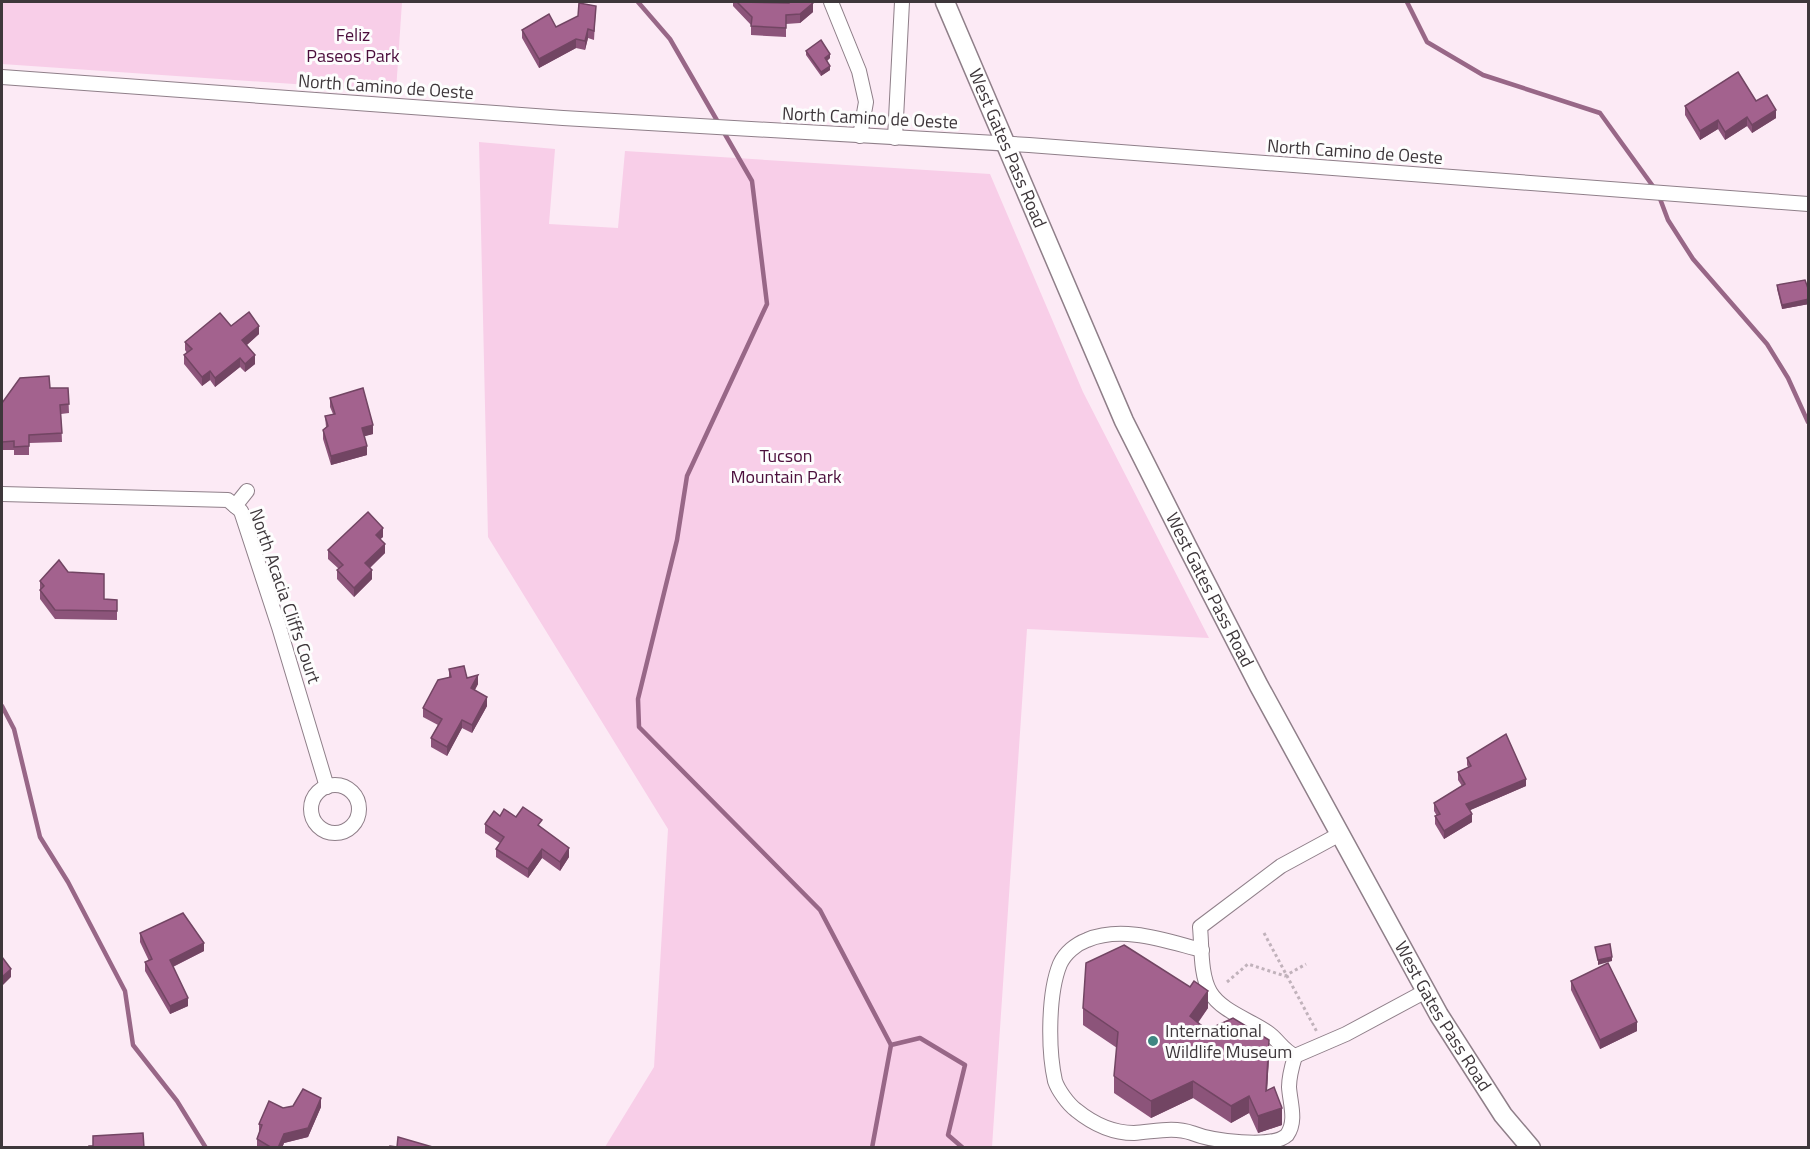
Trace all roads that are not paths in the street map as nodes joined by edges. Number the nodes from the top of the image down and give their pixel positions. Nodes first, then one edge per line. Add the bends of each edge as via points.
1 (831, 2) edge
2 (902, 2) edge
3 (945, 2) edge
4 (2, 77) edge
5 (860, 136) junction
6 (895, 138) junction
7 (1004, 144) junction
8 (1809, 204) edge
9 (247, 491) dead end
10 (2, 494) edge
11 (235, 506) junction
12 (327, 787) dead end
13 (1340, 834) junction
14 (1202, 950) junction
15 (1426, 992) junction
16 (1295, 1056) junction
17 (1531, 1148) edge

1 - 5 street via 859,71 866,102
2 - 6 street
3 - 7 main road, West Gates Pass Road
4 - 5 street, North Camino de Oeste
5 - 6 street, North Camino de Oeste
6 - 7 street, North Camino de Oeste
7 - 8 street, North Camino de Oeste
7 - 13 main road, West Gates Pass Road via 1125,421 1259,686
9 - 11 street
10 - 11 street, North Acacia Cliffs Court via 211,499 228,500
11 - 12 street, North Acacia Cliffs Court via 247,528
13 - 14 street via 1281,866 1200,927
13 - 15 main road, West Gates Pass Road
14 - 16 street via 1210,993
14 - 16 street via 1133,934 1088,939 1073,947 1061,962 1054,986 1052,1044 1055,1082 1074,1109 1113,1131 1183,1130 1220,1144 1259,1147 1282,1140 1288,1134 1293,1113 1289,1074
15 - 16 street
15 - 17 main road, West Gates Pass Road via 1470,1066

